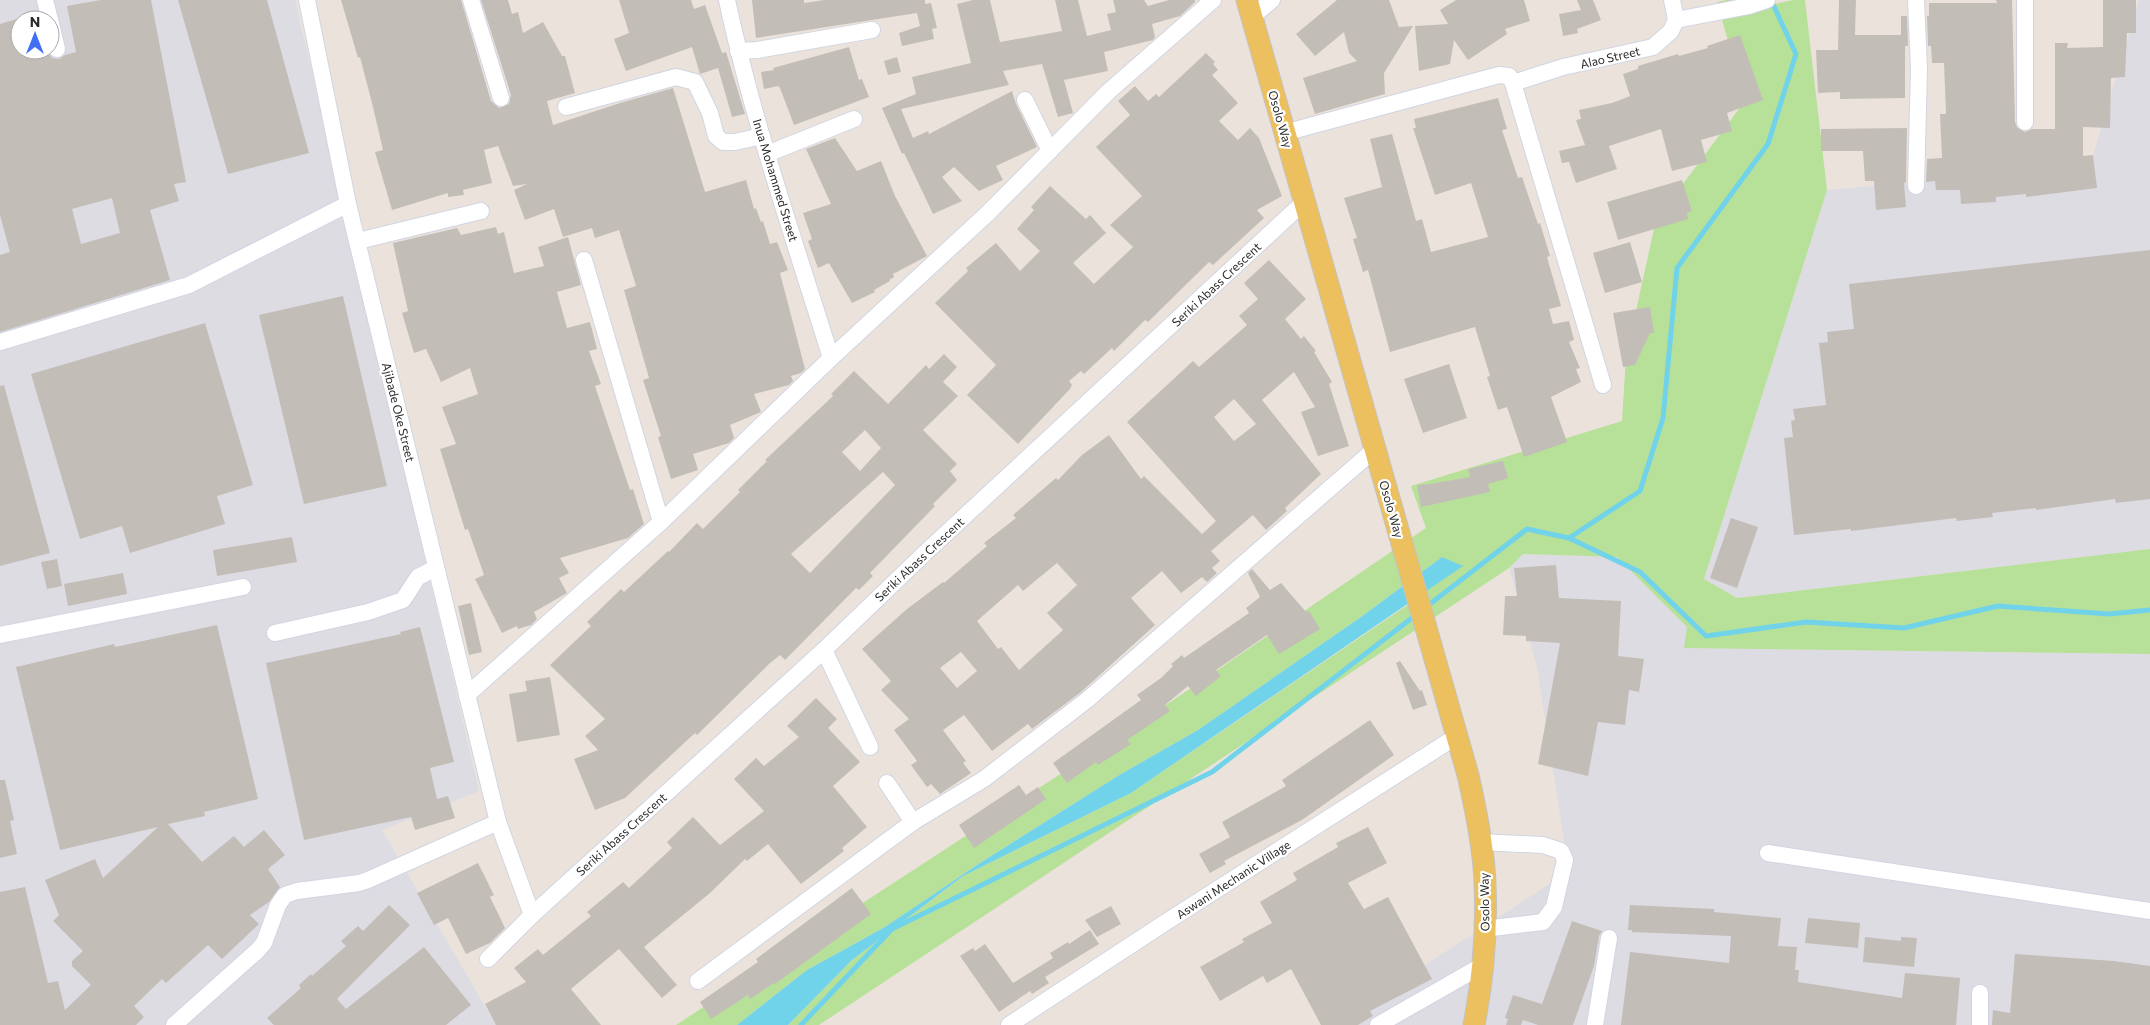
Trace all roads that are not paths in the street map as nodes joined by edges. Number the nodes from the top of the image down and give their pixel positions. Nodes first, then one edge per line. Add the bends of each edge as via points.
1 (306, 0) edge
2 (471, 0) edge
3 (728, 0) edge
4 (1213, 0) edge
5 (1272, 0) edge
6 (1672, 0) edge
7 (1767, 0) edge
8 (1916, 0) edge
9 (2025, 0) edge
10 (1250, 8) edge
11 (1676, 20) junction
12 (872, 30) dead end
13 (738, 51) junction
14 (1513, 83) junction
15 (501, 98) dead end
16 (1025, 100) dead end
17 (566, 107) dead end
18 (854, 119) dead end
19 (2025, 122) dead end
20 (1284, 133) junction
21 (762, 136) junction
22 (1050, 151) junction
23 (767, 154) junction
24 (1916, 186) dead end
25 (1304, 202) junction
26 (348, 204) junction
27 (481, 211) dead end
28 (358, 241) junction
29 (584, 260) dead end
30 (0, 342) edge
31 (830, 358) junction
32 (1603, 385) dead end
33 (1375, 449) junction
34 (661, 522) junction
35 (436, 568) junction
36 (243, 587) dead end
37 (275, 633) dead end
38 (0, 634) edge
39 (824, 650) junction
40 (467, 695) junction
41 (1457, 736) junction
42 (870, 747) dead end
43 (887, 783) dead end
44 (498, 822) junction
45 (912, 822) junction
46 (1480, 842) junction
47 (1768, 853) dead end
48 (2150, 911) edge
49 (532, 915) junction
50 (1484, 929) junction
51 (1609, 938) dead end
52 (488, 960) dead end
53 (1483, 965) junction
54 (698, 981) dead end
55 (1980, 993) dead end
56 (174, 1025) edge
57 (1009, 1025) edge
58 (1378, 1025) edge
59 (1474, 1025) edge
60 (1595, 1025) edge
61 (1980, 1025) edge

1 - 26 street, Ajibade Oke Street
2 - 15 street
3 - 13 street, Inua Mohammed Street
4 - 22 street via 1108,92
5 - 10 street
6 - 11 street
7 - 11 street
8 - 24 street via 1919,69
9 - 19 street
10 - 20 main road, Osolo Way
11 - 14 street, Alao Street via 1671,31 1653,47 1563,67
12 - 13 street
13 - 21 street, Inua Mohammed Street
14 - 20 street via 1509,76 1499,75
14 - 32 street
16 - 22 street
17 - 21 street via 676,77 695,82 710,113 716,136 723,142
18 - 23 street
20 - 25 main road, Osolo Way
21 - 23 street, Inua Mohammed Street
22 - 31 street via 988,213
23 - 31 street, Inua Mohammed Street
25 - 33 main road, Osolo Way
25 - 39 street, Seriki Abass Crescent
26 - 28 street, Ajibade Oke Street
26 - 30 street via 189,284
27 - 28 street
28 - 35 street, Ajibade Oke Street
29 - 34 street
31 - 34 street
33 - 41 main road, Osolo Way
33 - 45 street via 1087,700 984,779
34 - 40 street
35 - 37 street via 418,577 403,600 368,612
35 - 40 street, Ajibade Oke Street
36 - 38 street
39 - 42 street
39 - 49 street, Seriki Abass Crescent
40 - 44 street, Ajibade Oke Street
41 - 46 main road, Osolo Way via 1470,784
41 - 57 street, Aswani Mechanic Village
43 - 45 street
44 - 49 street, Ajibade Oke Street
44 - 56 street via 368,880 285,895 258,951
45 - 54 street
46 - 50 main road, Osolo Way via 1485,884
46 - 50 street via 1543,846 1561,851 1565,860 1554,907 1543,922
47 - 48 street
49 - 52 street, Seriki Abass Crescent
50 - 53 main road, Osolo Way
51 - 60 street
53 - 58 street
53 - 59 main road, Osolo Way
55 - 61 street

